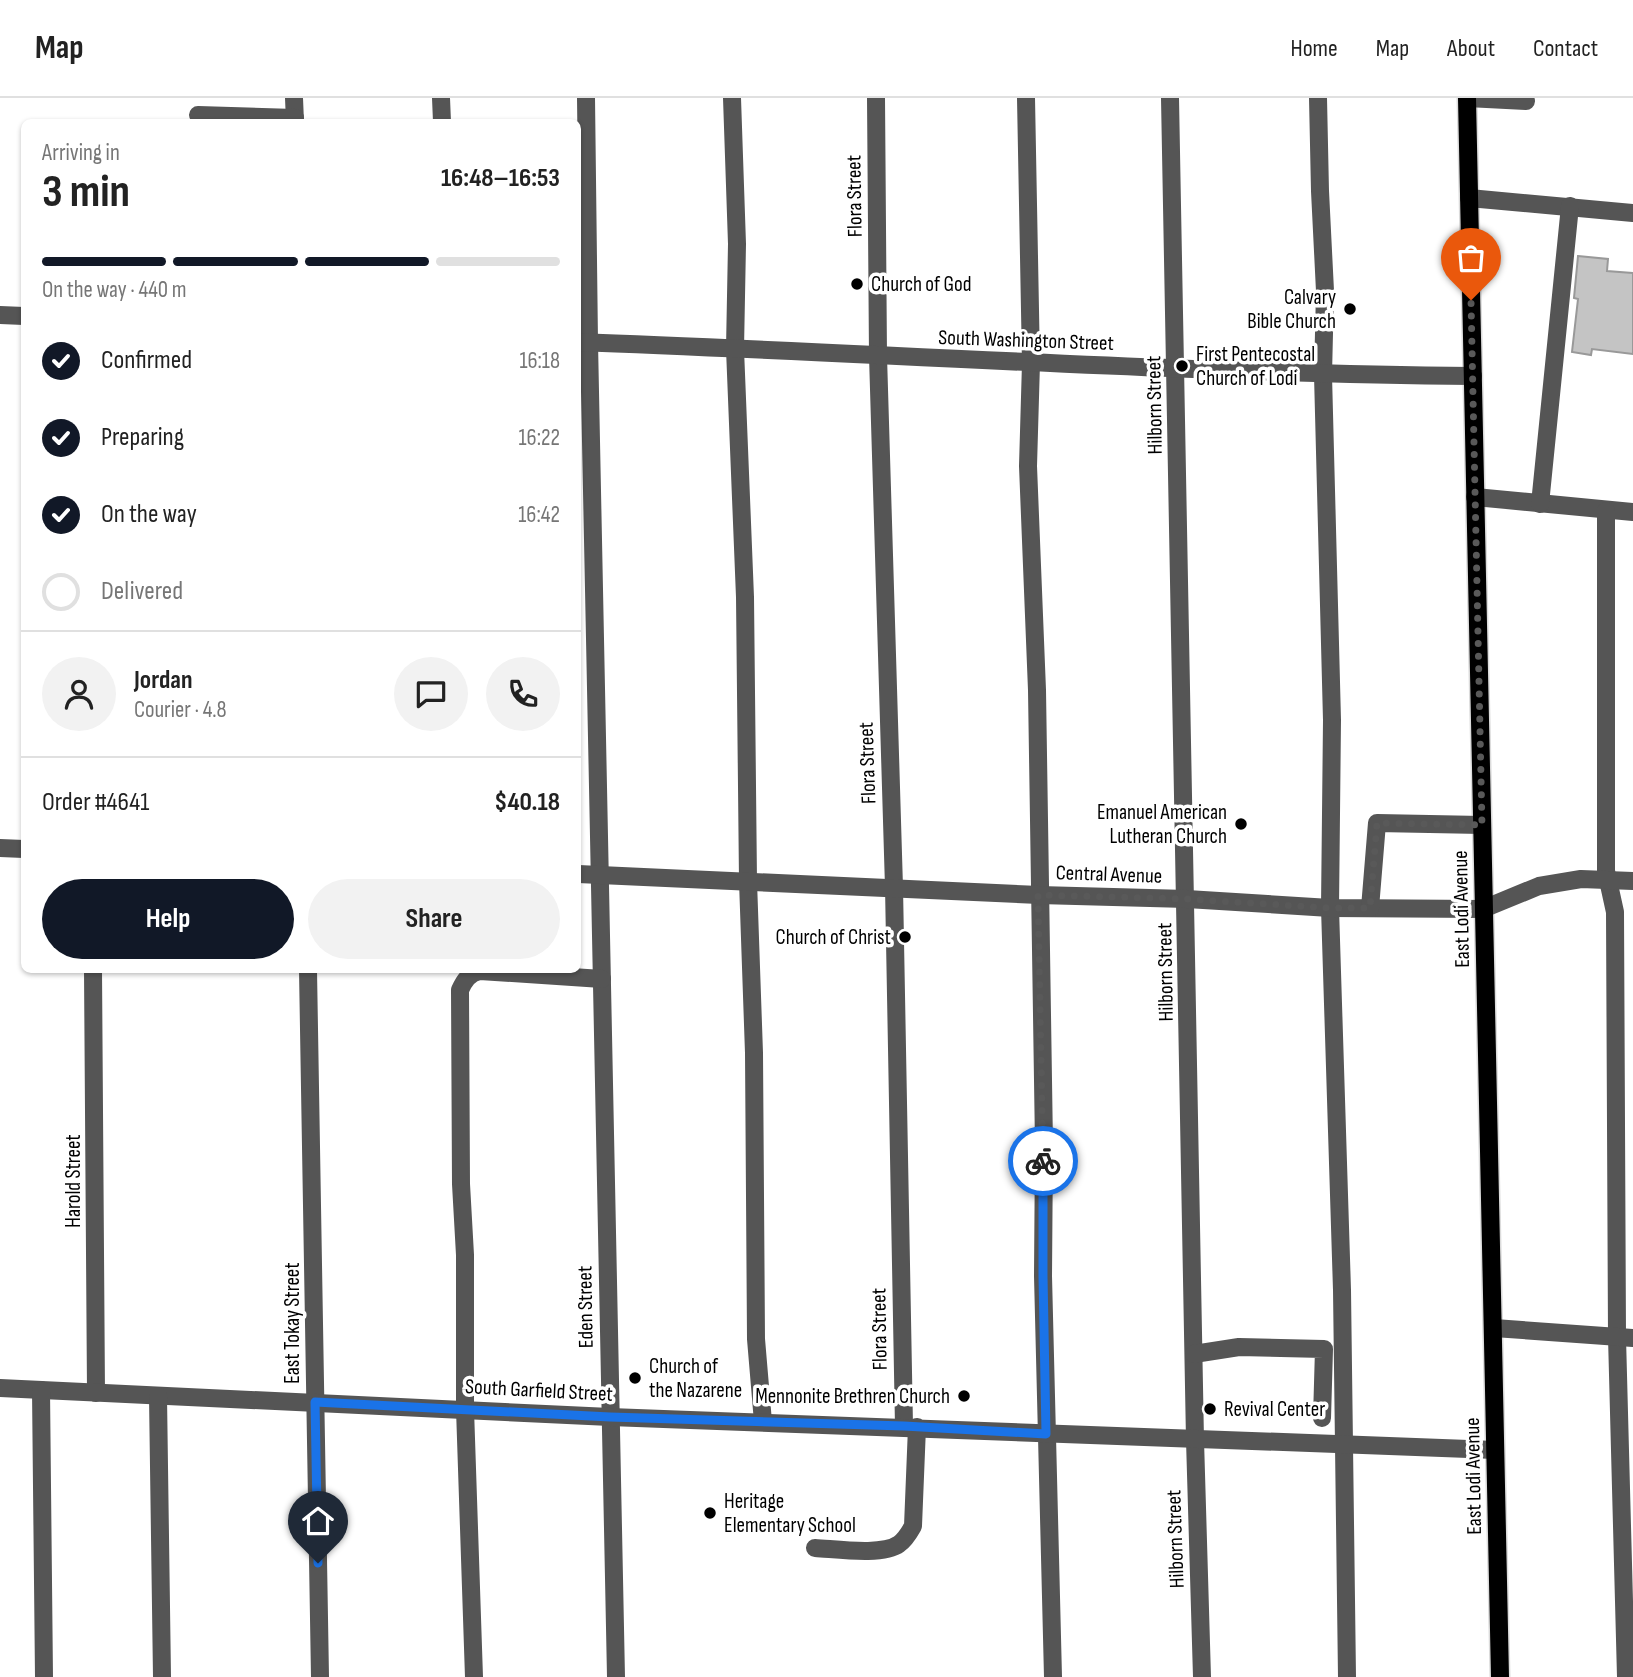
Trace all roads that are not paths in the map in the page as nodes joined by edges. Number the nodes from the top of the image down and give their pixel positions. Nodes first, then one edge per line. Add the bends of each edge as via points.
1 (294, 98) edge
2 (441, 98) edge
3 (586, 98) edge
4 (732, 98) edge
5 (876, 98) edge
6 (1026, 98) edge
7 (1170, 98) edge
8 (1318, 98) edge
9 (1467, 98) edge
10 (1526, 101) dead end
11 (198, 115) dead end
12 (276, 119) edge
13 (295, 119) edge
14 (442, 119) edge
15 (1469, 198) junction
16 (1570, 206) junction
17 (1633, 213) edge
18 (0, 315) edge
19 (21, 316) edge
20 (583, 342) edge
21 (735, 349) junction
22 (878, 356) junction
23 (1031, 363) junction
24 (1176, 368) junction
25 (1323, 374) junction
26 (1473, 376) junction
27 (1475, 497) junction
28 (1541, 504) junction
29 (1606, 511) junction
30 (1633, 512) edge
31 (1482, 825) junction
32 (0, 848) edge
33 (21, 849) edge
34 (581, 874) edge
35 (601, 875) junction
36 (1608, 880) junction
37 (748, 881) junction
38 (1633, 881) edge
39 (894, 887) junction
40 (1038, 895) junction
41 (1187, 899) junction
42 (1330, 908) junction
43 (1370, 908) junction
44 (1483, 909) junction
45 (93, 973) edge
46 (309, 973) edge
47 (473, 973) edge
48 (510, 973) edge
49 (602, 979) junction
50 (1494, 1328) junction
51 (1625, 1338) edge
52 (1194, 1354) junction
53 (0, 1388) edge
54 (41, 1391) junction
55 (96, 1393) junction
56 (158, 1396) junction
57 (315, 1402) junction
58 (464, 1409) junction
59 (610, 1417) junction
60 (1322, 1418) dead end
61 (763, 1422) junction
62 (910, 1427) junction
63 (1046, 1434) junction
64 (1195, 1440) junction
65 (1345, 1446) junction
66 (1495, 1450) junction
67 (815, 1548) dead end
68 (44, 1677) edge
69 (162, 1677) edge
70 (320, 1677) edge
71 (474, 1677) edge
72 (615, 1677) edge
73 (1053, 1677) edge
74 (1202, 1677) edge
75 (1346, 1677) edge
76 (1500, 1677) edge
77 (1626, 1677) edge

1 - 13 street
2 - 14 street
3 - 20 street, Eden Street
4 - 21 street
5 - 22 street, Flora Street
6 - 23 street
7 - 24 street, Hilborn Street
8 - 25 street via 1325,291
9 - 10 street
9 - 15 main road, East Lodi Avenue
11 - 12 street
15 - 16 street
15 - 26 main road, East Lodi Avenue
16 - 17 street
16 - 28 street
18 - 19 street
20 - 21 street, South Washington Street
20 - 35 street, Eden Street
21 - 22 street, South Washington Street
21 - 37 street via 745,597
22 - 23 street, South Washington Street
22 - 39 street, Flora Street
23 - 24 street, South Washington Street
23 - 40 street via 1028,466 1037,690
24 - 25 street, South Washington Street
24 - 41 street, Hilborn Street
25 - 26 street, South Washington Street
25 - 42 street via 1332,720
26 - 27 main road, East Lodi Avenue
27 - 28 street
27 - 31 main road, East Lodi Avenue
28 - 29 street
29 - 30 street
29 - 36 street
31 - 43 street via 1377,823
31 - 44 main road, East Lodi Avenue
32 - 33 street
34 - 35 street, Central Avenue
35 - 37 street, Central Avenue
35 - 49 street, Eden Street
36 - 38 street, Central Avenue
36 - 44 street, Central Avenue via 1539,886
36 - 51 street via 1615,912
37 - 39 street, Central Avenue
37 - 61 street via 756,1339
39 - 40 street, Central Avenue
39 - 62 street, Flora Street
40 - 41 street, Central Avenue
40 - 63 street
41 - 42 street, Central Avenue
41 - 52 street, Hilborn Street
42 - 43 street, Central Avenue
42 - 65 street
43 - 44 street, Central Avenue
44 - 50 main road, East Lodi Avenue
45 - 55 street, Harold Street
46 - 57 street, East Tokay Street
47 - 58 street via 460,990
48 - 49 street
49 - 59 street, Eden Street
50 - 51 street
50 - 66 main road, East Lodi Avenue
51 - 77 street
52 - 60 street via 1239,1347 1324,1349
52 - 64 street, Hilborn Street
53 - 54 street, South Garfield Street
54 - 55 street, South Garfield Street
54 - 68 street
55 - 56 street, South Garfield Street
56 - 57 street, South Garfield Street
56 - 69 street
57 - 58 street, South Garfield Street
57 - 70 street, East Tokay Street
58 - 59 street, South Garfield Street
58 - 71 street
59 - 61 street, South Garfield Street
59 - 72 street, Eden Street
61 - 62 street, South Garfield Street
62 - 63 street, South Garfield Street
62 - 67 street, Flora Street via 913,1526 906,1538 880,1550
63 - 64 street, South Garfield Street
63 - 73 street
64 - 65 street, South Garfield Street
64 - 74 street, Hilborn Street
65 - 66 street, South Garfield Street
65 - 75 street
66 - 76 main road, East Lodi Avenue

